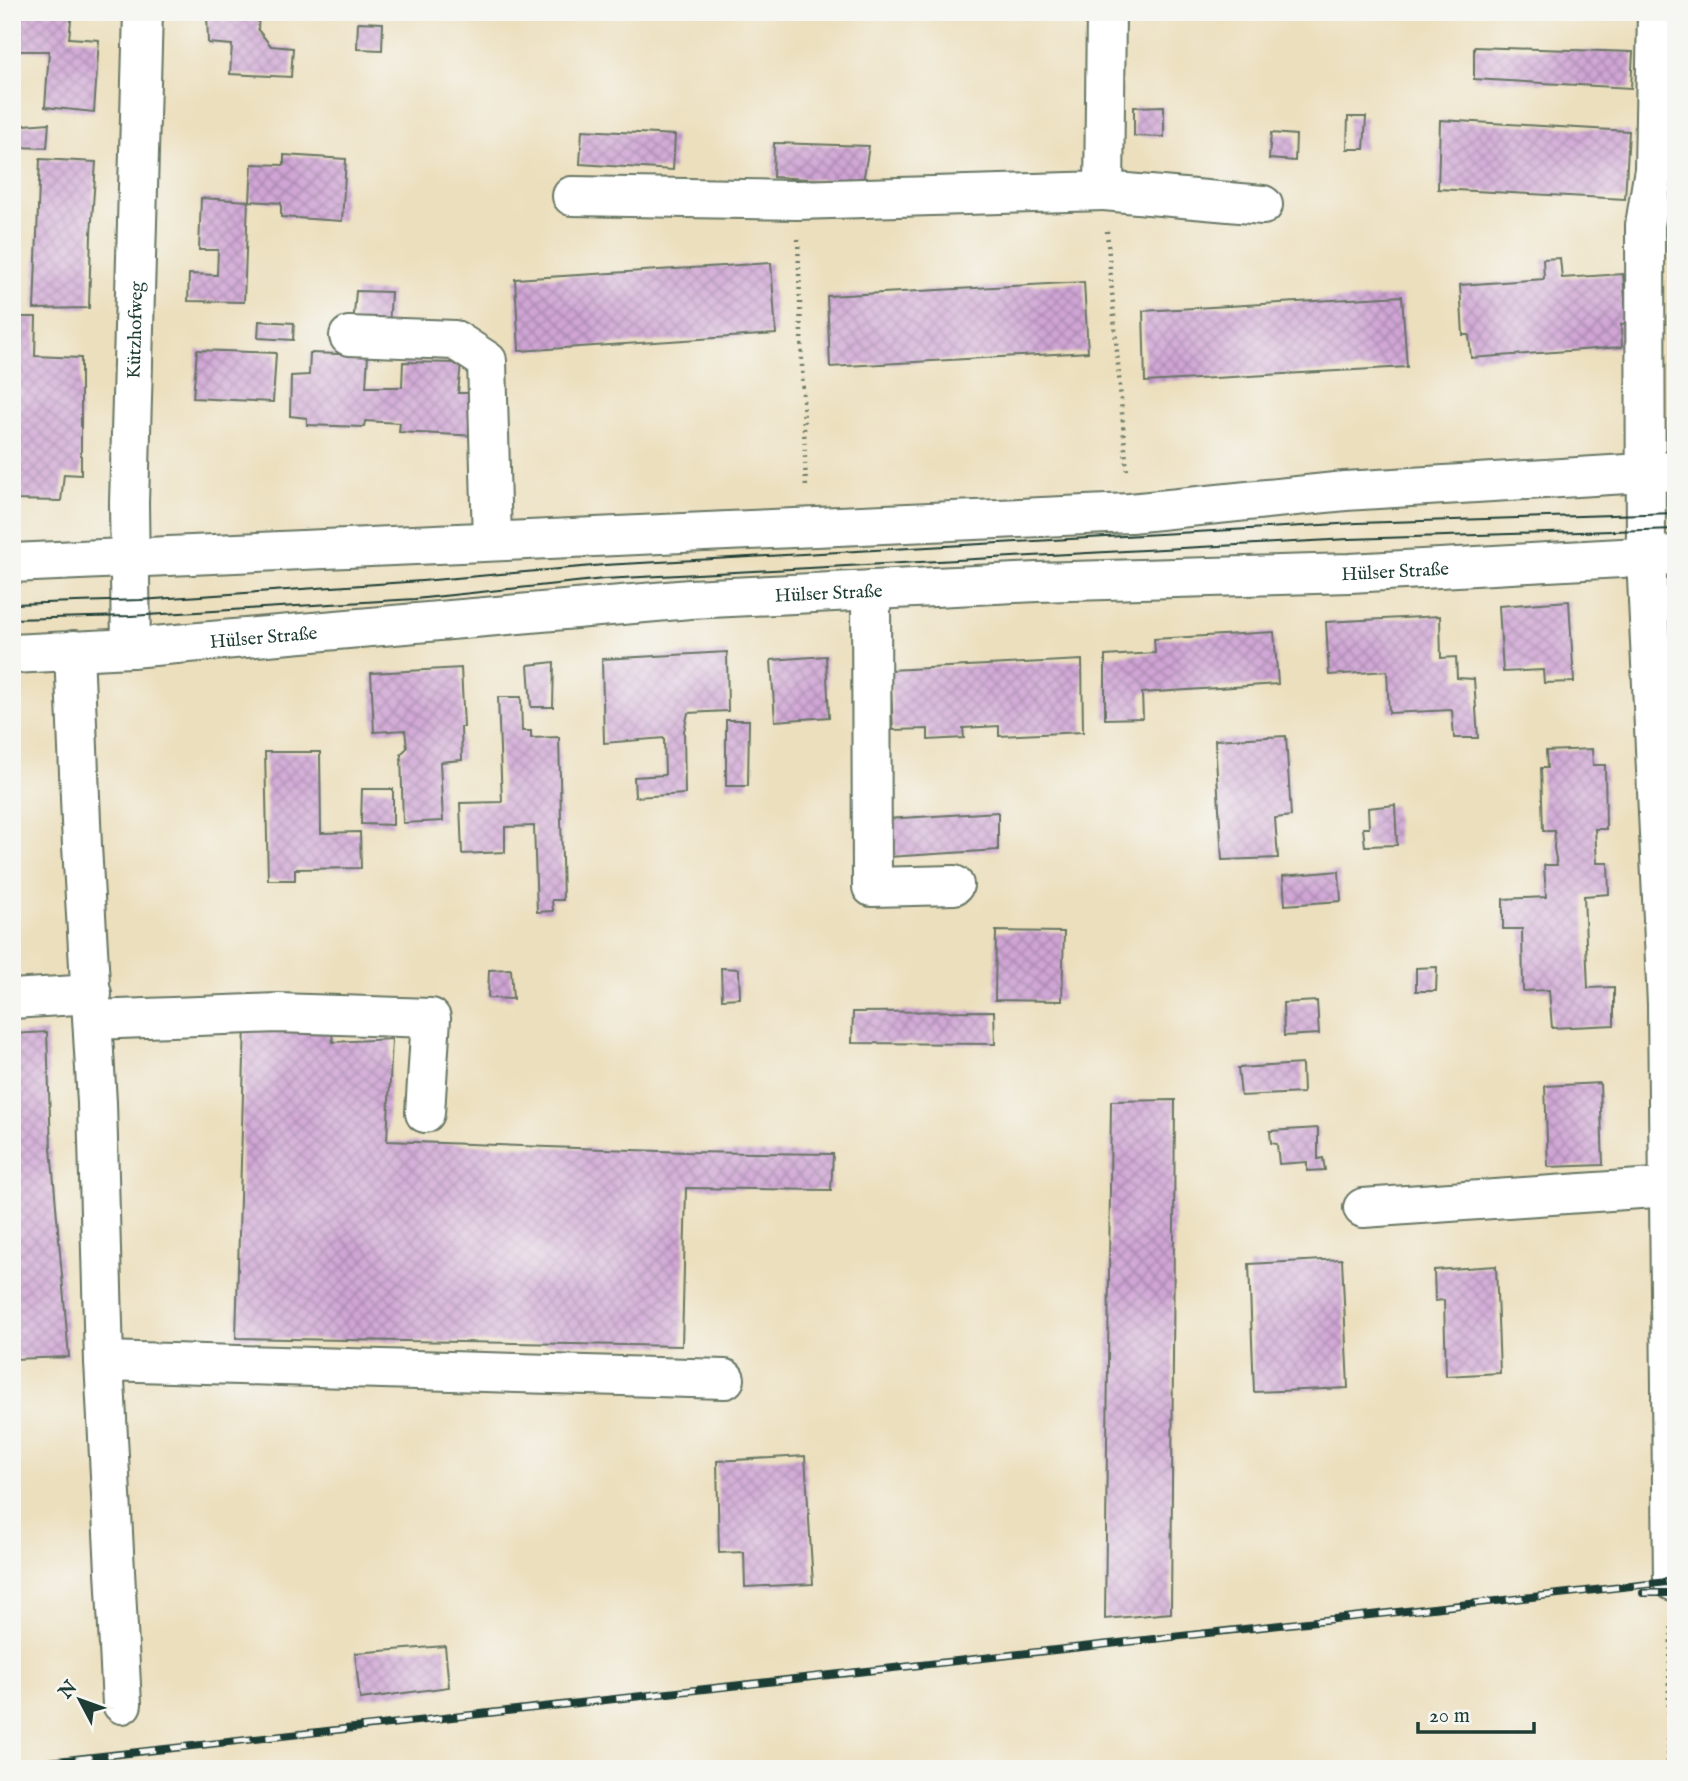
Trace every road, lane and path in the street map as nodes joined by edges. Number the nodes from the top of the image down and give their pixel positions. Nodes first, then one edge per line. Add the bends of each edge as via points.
1 (143, 12) edge
2 (1106, 12) edge
3 (1657, 12) edge
4 (1104, 191) junction
5 (572, 196) dead end
6 (797, 200) junction
7 (1264, 205) dead end
8 (349, 336) dead end
9 (1661, 472) edge
10 (1130, 513) junction
11 (807, 528) junction
12 (492, 541) junction
13 (1661, 556) edge
14 (129, 558) junction
15 (12, 563) edge
16 (871, 590) junction
17 (131, 648) junction
18 (74, 650) junction
19 (12, 654) edge
20 (954, 885) dead end
21 (12, 999) edge
22 (92, 1007) junction
23 (425, 1113) dead end
24 (1670, 1187) junction
25 (1363, 1208) dead end
26 (104, 1361) junction
27 (725, 1379) dead end
28 (1673, 1581) joint
29 (122, 1704) dead end
30 (1668, 1769) edge

1 - 14 street, Kützhofweg
2 - 4 street
3 - 9 street via 1654,169 1645,225
4 - 6 street
4 - 7 street
4 - 10 path
5 - 6 street
6 - 11 path
8 - 12 street via 455,340 487,361
9 - 10 street via 1345,491
9 - 13 street
10 - 11 street
11 - 12 street
12 - 14 street
13 - 16 street, Hülser Straße via 1350,573
13 - 24 street
14 - 15 street
14 - 17 street, Kützhofweg
16 - 17 street, Hülser Straße via 690,599
16 - 20 street via 872,887
17 - 18 street, Hülser Straße
18 - 19 street, Hülser Straße
18 - 22 street
21 - 22 street
22 - 23 street via 431,1018
22 - 26 street
24 - 25 street
24 - 28 street
26 - 27 street
26 - 29 street
28 - 30 path

